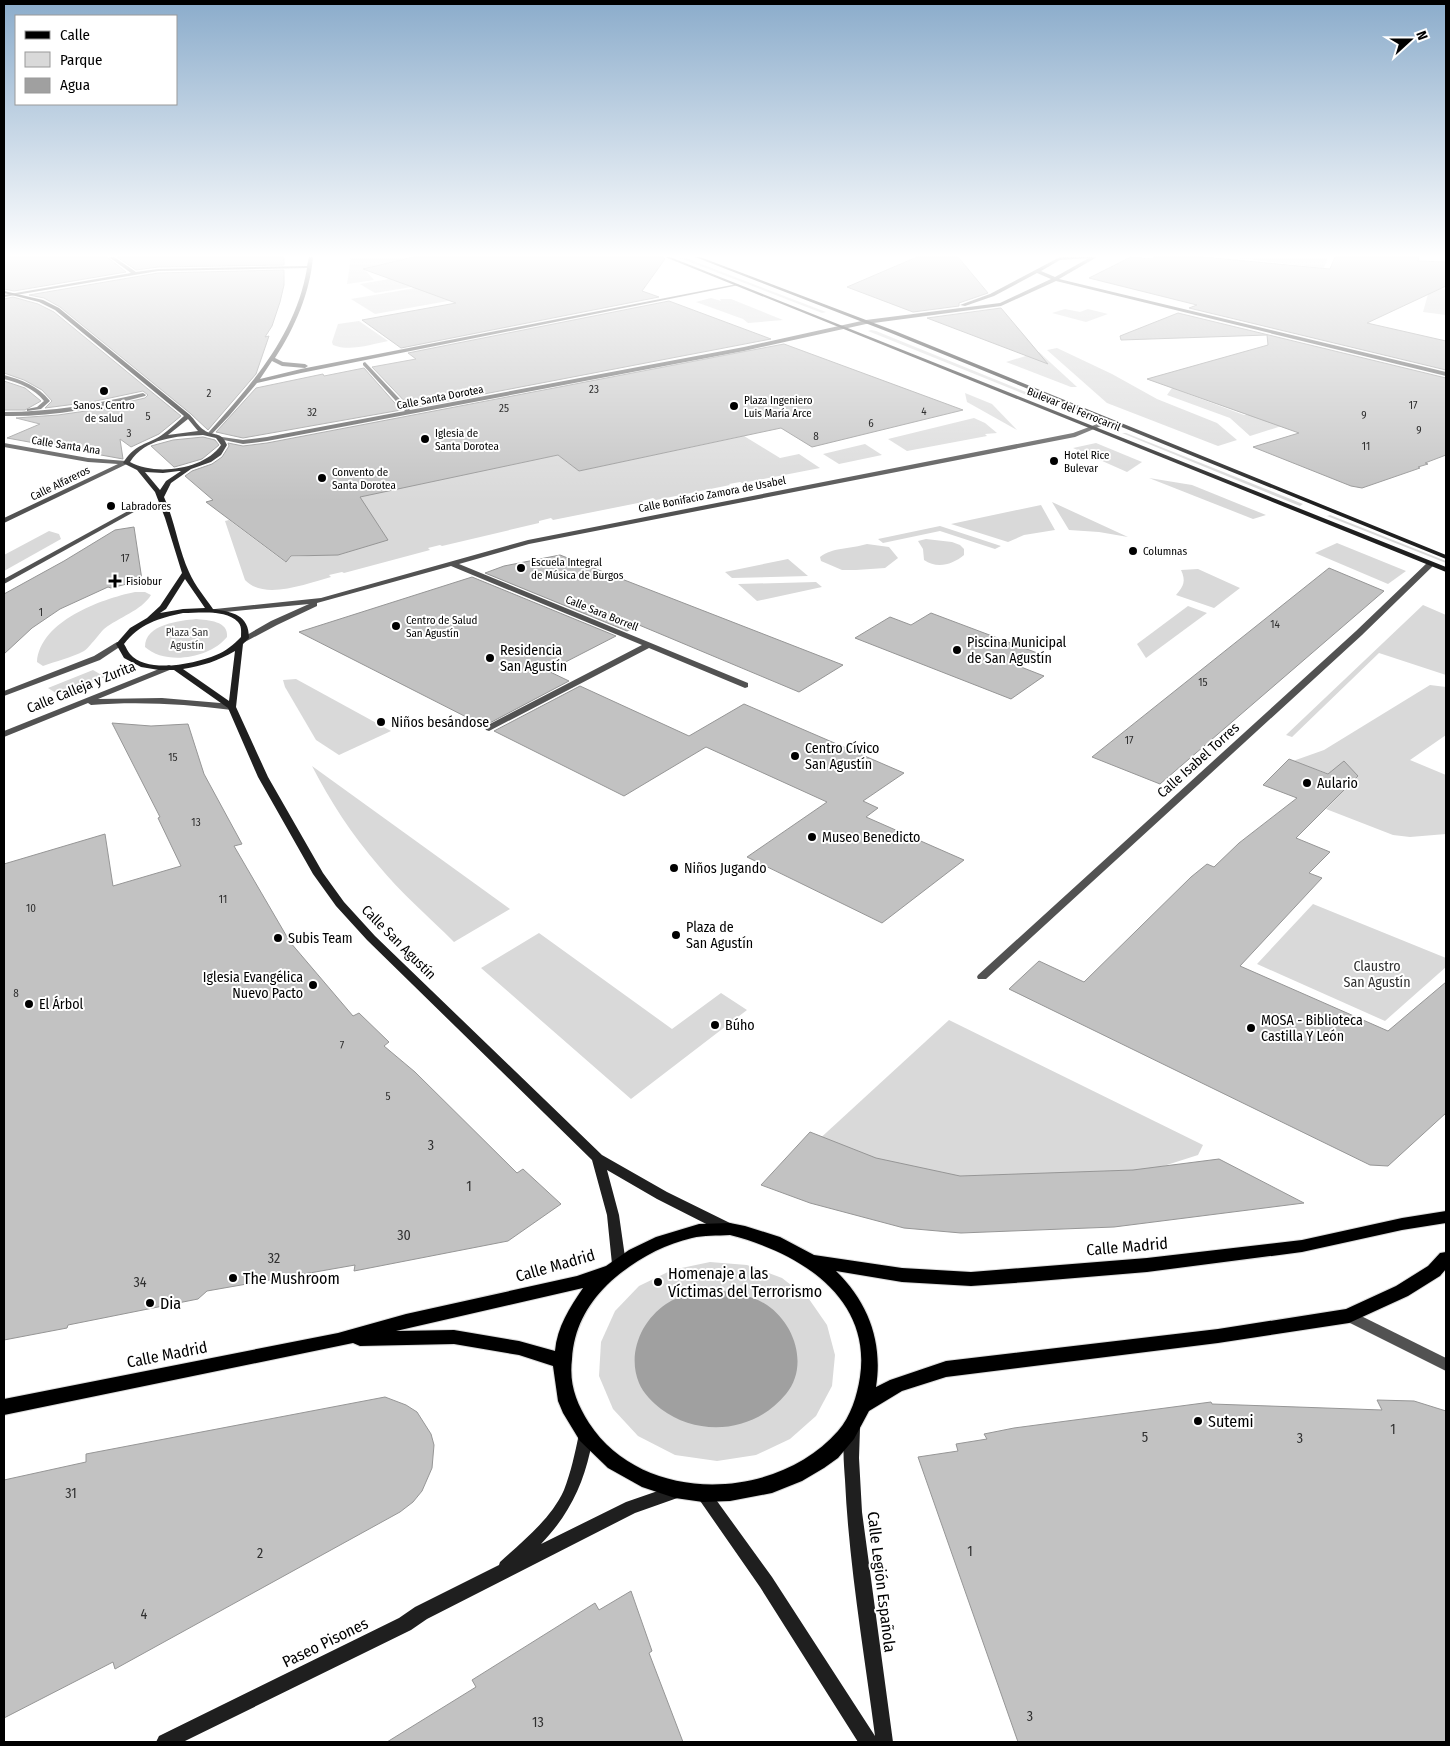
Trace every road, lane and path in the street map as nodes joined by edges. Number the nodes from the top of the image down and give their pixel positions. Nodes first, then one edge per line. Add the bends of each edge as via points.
1 (92, 338) edge
2 (283, 338) edge
3 (466, 338) edge
4 (789, 338) edge
5 (872, 338) edge
6 (907, 338) edge
7 (1298, 338) edge
8 (272, 359) junction
9 (344, 363) junction
10 (364, 364) dead end
11 (1446, 374) edge
12 (4, 377) edge
13 (254, 382) junction
14 (144, 395) dead end
15 (408, 410) dead end
16 (4, 413) edge
17 (11, 413) junction
18 (188, 416) junction
19 (1110, 421) junction
20 (1094, 428) junction
21 (206, 434) junction
22 (222, 439) junction
23 (158, 440) junction
24 (4, 445) edge
25 (126, 463) junction
26 (194, 466) junction
27 (140, 471) junction
28 (161, 496) junction
29 (139, 507) dead end
30 (4, 521) edge
31 (1446, 556) edge
32 (451, 562) junction
33 (1431, 564) junction
34 (1446, 570) edge
35 (185, 573) junction
36 (4, 582) edge
37 (321, 600) junction
38 (213, 611) junction
39 (149, 620) junction
40 (241, 643) junction
41 (120, 644) junction
42 (648, 645) junction
43 (172, 667) junction
44 (745, 685) dead end
45 (4, 694) edge
46 (80, 703) junction
47 (232, 707) junction
48 (489, 728) dead end
49 (4, 734) edge
50 (982, 976) dead end
51 (598, 1158) junction
52 (1446, 1217) edge
53 (730, 1229) junction
54 (1446, 1258) edge
55 (810, 1260) junction
56 (614, 1267) junction
57 (1349, 1316) junction
58 (338, 1340) junction
59 (562, 1361) junction
60 (1446, 1364) edge
61 (861, 1406) junction
62 (4, 1407) edge
63 (853, 1425) junction
64 (586, 1434) junction
65 (679, 1491) junction
66 (704, 1495) junction
67 (500, 1574) junction
68 (165, 1742) edge
69 (868, 1742) edge
70 (884, 1742) edge

1 - 18 main road
2 - 8 street
3 - 9 street
4 - 22 street, Calle Santa Dorotea via 267,439 243,442
5 - 20 main road, Bulevar del Ferrocarril
6 - 19 main road, Bulevar del Ferrocarril
7 - 11 street
8 - 9 street via 300,366
8 - 13 street
9 - 13 street
10 - 15 street, Calle Santa Dorotea
12 - 17 street via 33,387 47,401 39,408
13 - 21 street
14 - 17 street via 96,406 33,414
16 - 17 street
18 - 21 main road
18 - 23 main road
19 - 20 street, Calle Bonifacio Zamora de Usabel
19 - 31 main road, Bulevar del Ferrocarril
20 - 32 street, Calle Bonifacio Zamora de Usabel via 1075,435 528,542
20 - 33 main road, Bulevar del Ferrocarril
21 - 22 main road
21 - 23 main road
22 - 26 main road via 223,450
23 - 25 main road via 137,450
24 - 25 street, Calle Santa Ana via 88,460
25 - 27 main road
25 - 30 street, Calle Alfareros
26 - 27 main road
26 - 28 main road via 168,482
27 - 28 main road
28 - 35 main road
29 - 36 street
32 - 37 street, Calle Bonifacio Zamora de Usabel
32 - 42 street, Calle Sara Borrell
33 - 34 main road, Bulevar del Ferrocarril
33 - 50 street, Calle Isabel Torres
35 - 38 main road
35 - 39 main road via 163,607
37 - 38 street, Calle Bonifacio Zamora de Usabel
37 - 40 street, Calle Bonifacio Zamora de Usabel
38 - 39 main road via 183,611
38 - 40 main road via 242,621 247,630
39 - 41 main road via 128,632
40 - 43 main road via 212,660
40 - 47 main road
41 - 43 main road via 128,659 142,665
41 - 45 street, Calle Calleja y Zurita via 97,658
42 - 44 street, Calle Sara Borrell
42 - 48 street
43 - 46 street, Calle Calleja y Zurita
43 - 47 main road
46 - 47 street via 117,699 178,700
46 - 49 street, Calle Calleja y Zurita
47 - 51 main road, Calle San Agustín via 264,777 318,874 340,904
51 - 53 main road, Calle San Agustín via 641,1185
51 - 56 main road via 613,1215
52 - 55 main road, Calle Madrid via 1302,1246 1147,1265 1027,1275 971,1278 902,1275
53 - 55 main road via 785,1245
53 - 56 main road via 691,1232 652,1245
54 - 57 main road via 1434,1271 1402,1291
55 - 61 main road via 838,1283 861,1315 871,1350 870,1384
56 - 58 main road, Calle Madrid via 571,1284
56 - 59 main road via 585,1296 569,1324
57 - 60 street
57 - 61 main road via 1218,1336 946,1369 896,1385
58 - 59 main road, Calle Madrid via 454,1337 519,1348
58 - 62 main road, Calle Madrid
59 - 64 main road via 568,1402
61 - 63 main road
63 - 66 main road via 830,1452 794,1477 751,1491
63 - 70 main road, Calle Legión Española via 854,1512
64 - 65 main road via 613,1461 637,1476
64 - 67 main road, Paseo Pisones via 582,1460 564,1504
65 - 66 main road
65 - 67 main road, Paseo Pisones via 631,1507
66 - 69 main road via 766,1582
67 - 68 main road, Paseo Pisones

